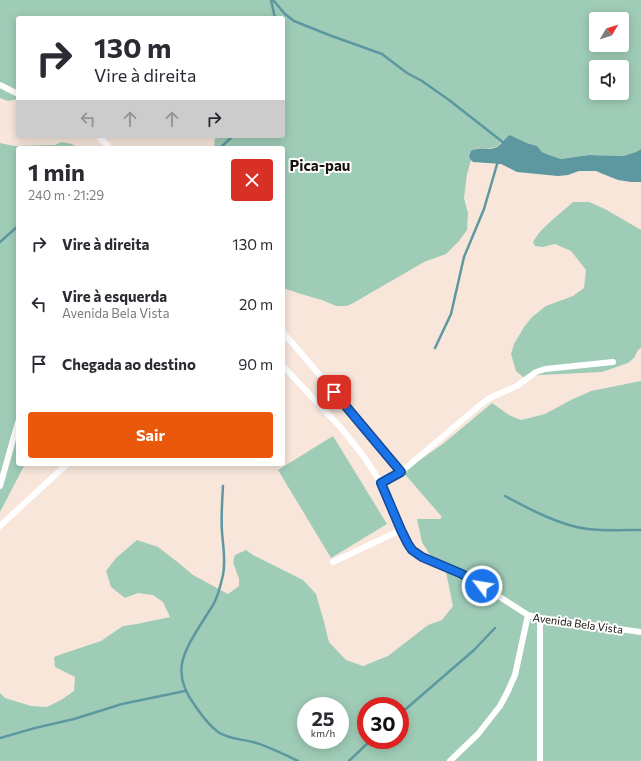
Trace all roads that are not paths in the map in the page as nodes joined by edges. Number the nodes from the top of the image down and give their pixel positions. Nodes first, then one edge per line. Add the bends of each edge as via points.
1 (0, 85) edge
2 (16, 93) edge
3 (100, 138) edge
4 (108, 146) edge
5 (285, 334) edge
6 (613, 362) dead end
7 (285, 368) edge
8 (16, 429) edge
9 (65, 466) edge
10 (401, 472) junction
11 (381, 483) junction
12 (0, 486) edge
13 (0, 526) edge
14 (401, 530) junction
15 (333, 562) dead end
16 (528, 615) junction
17 (540, 618) junction
18 (641, 632) edge
19 (450, 761) edge
20 (540, 761) edge

1 - 2 street
3 - 4 street
5 - 10 street
6 - 10 street via 536,372 517,386 480,405
7 - 11 street, Avenida Bela Vista via 341,428
8 - 12 street
9 - 13 street
10 - 11 street
11 - 14 street, Avenida Bela Vista
14 - 15 street
14 - 16 street, Avenida Bela Vista via 416,554 462,574
16 - 17 street, Avenida Bela Vista
16 - 19 street via 515,675 507,693 478,734
17 - 18 street, Avenida Bela Vista
17 - 20 street

